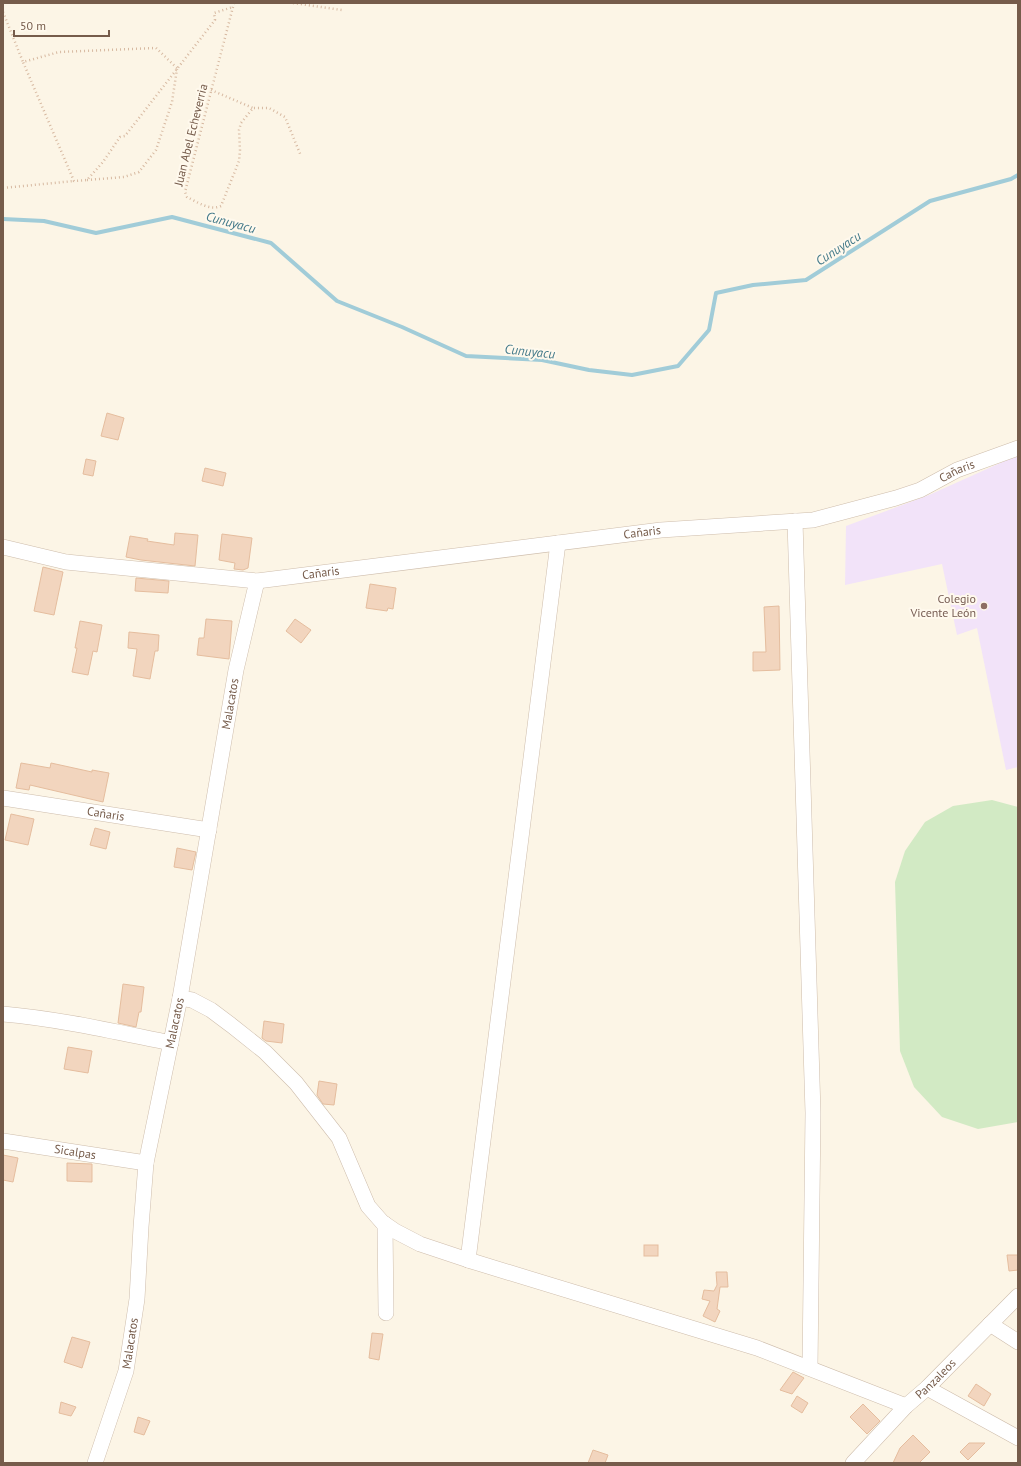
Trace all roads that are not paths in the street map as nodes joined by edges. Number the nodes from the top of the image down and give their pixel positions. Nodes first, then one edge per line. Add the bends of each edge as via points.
1 (1018, 448) edge
2 (795, 521) junction
3 (558, 543) junction
4 (3, 547) edge
5 (257, 581) junction
6 (3, 798) edge
7 (209, 830) junction
8 (180, 998) junction
9 (3, 1014) edge
10 (171, 1043) junction
11 (3, 1141) edge
12 (146, 1163) junction
13 (385, 1224) junction
14 (468, 1260) junction
15 (1018, 1296) edge
16 (386, 1313) dead end
17 (990, 1324) junction
18 (1018, 1342) edge
19 (810, 1368) junction
20 (927, 1388) junction
21 (906, 1406) junction
22 (1018, 1438) edge
23 (95, 1463) edge
24 (853, 1463) edge

1 - 2 street, Cañaris via 957,470 920,490 896,498 813,520
2 - 3 street, Cañaris via 661,530
2 - 19 street via 813,1113
3 - 5 street, Cañaris
3 - 14 street
4 - 5 street, Cañaris via 66,562
5 - 7 street, Malacatos via 236,670
6 - 7 street, Cañaris
7 - 8 street, Malacatos
8 - 10 street, Malacatos
8 - 13 street via 192,1000 231,1024 296,1082 339,1138 368,1206
9 - 10 street via 96,1028
10 - 12 street, Malacatos
11 - 12 street, Sicalpas
12 - 23 street, Malacatos via 138,1299 126,1371
13 - 14 street via 420,1244
13 - 16 street
14 - 19 street via 757,1348
15 - 17 street, Panzaleos
17 - 18 street
17 - 20 street, Panzaleos
19 - 21 street
20 - 21 street, Panzaleos
20 - 22 street
21 - 24 street, Panzaleos

